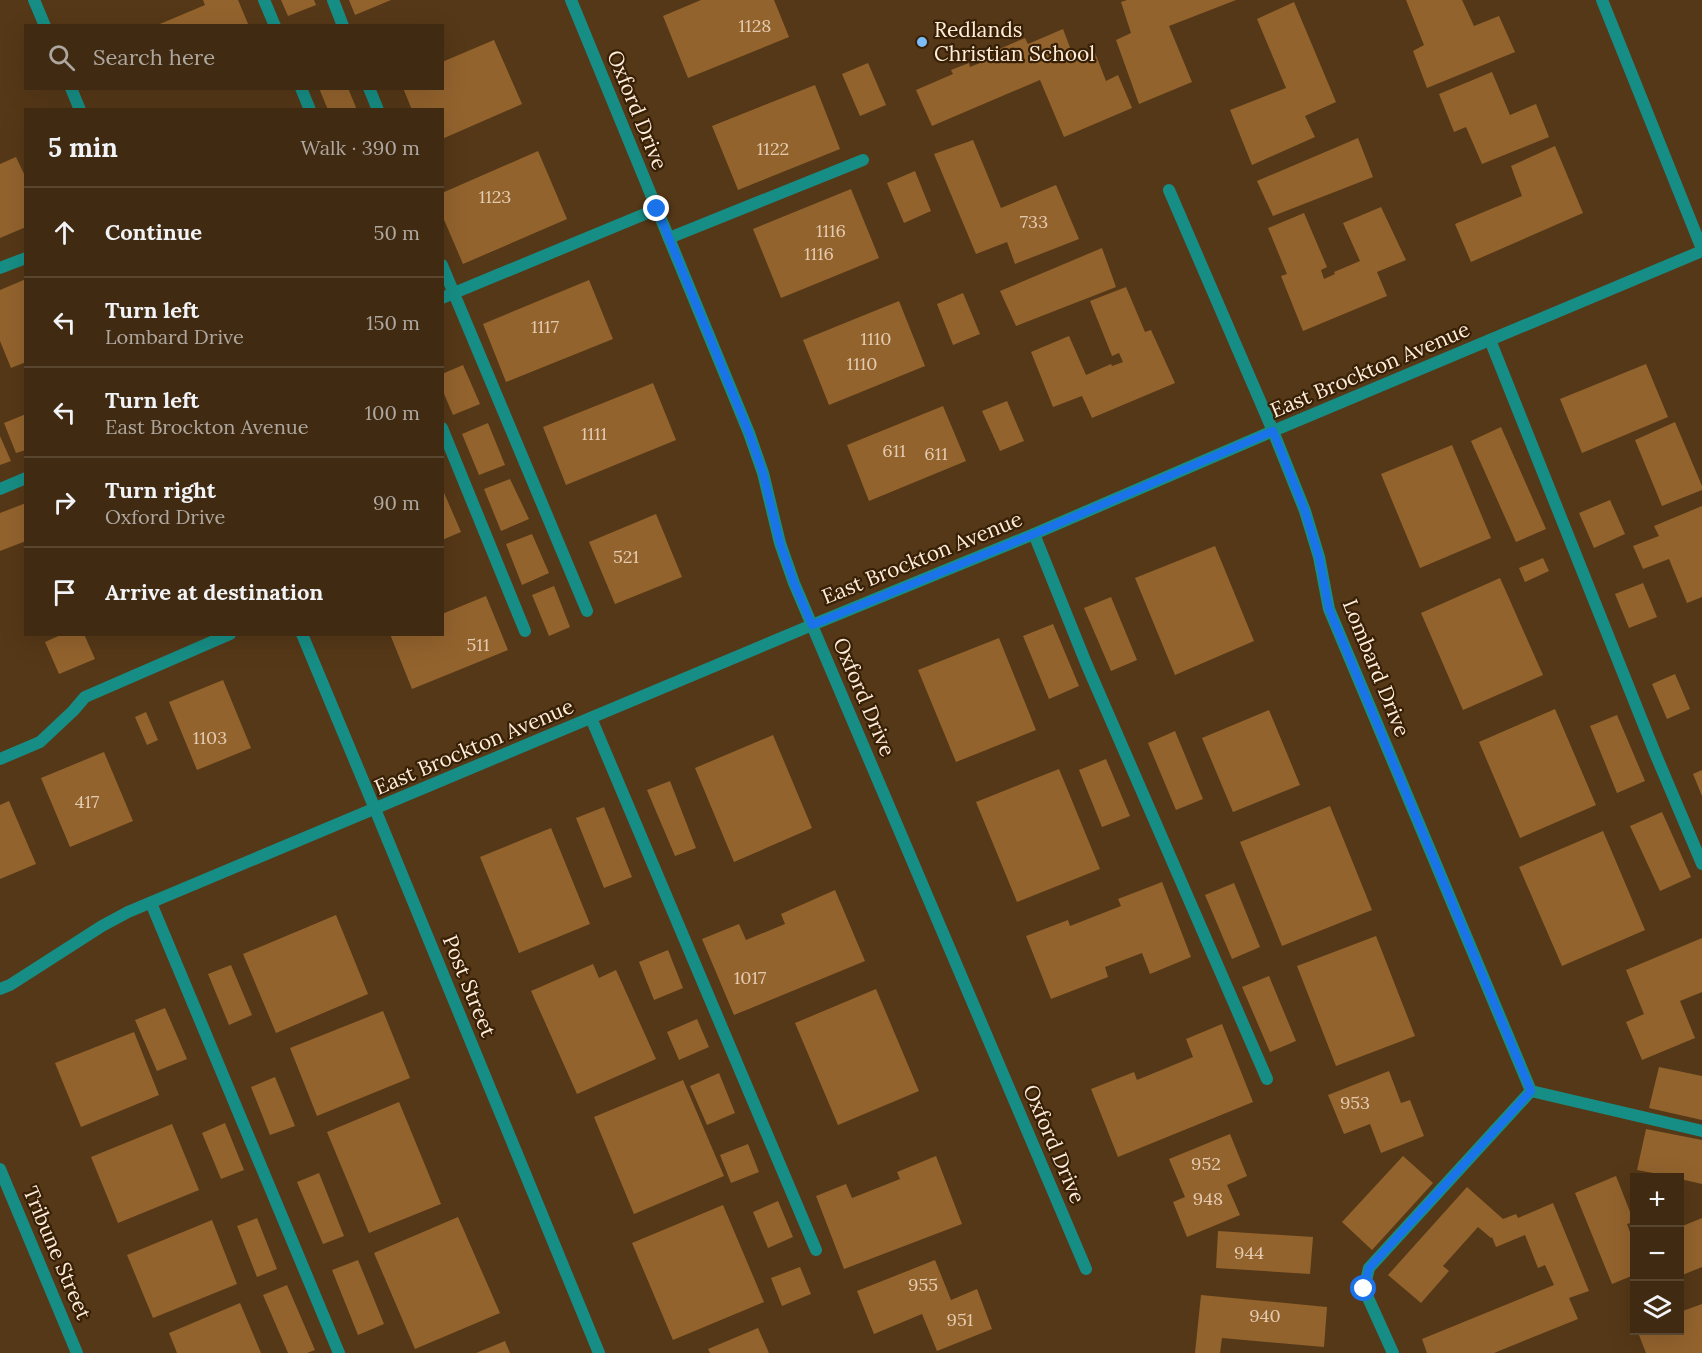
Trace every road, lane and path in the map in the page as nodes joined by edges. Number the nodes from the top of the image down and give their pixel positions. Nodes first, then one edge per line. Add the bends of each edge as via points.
1 (34, 0) edge
2 (264, 0) edge
3 (333, 0) edge
4 (571, 0) edge
5 (1602, 0) edge
6 (44, 24) edge
7 (274, 24) edge
8 (342, 24) edge
9 (72, 90) edge
10 (302, 90) edge
11 (370, 90) edge
12 (79, 108) edge
13 (309, 108) edge
14 (377, 108) edge
15 (863, 160) dead end
16 (1169, 190) dead end
17 (657, 209) junction
18 (669, 238) junction
19 (1702, 250) edge
20 (24, 259) edge
21 (0, 268) edge
22 (444, 275) edge
23 (448, 296) edge
24 (1490, 340) junction
25 (1273, 431) junction
26 (444, 433) edge
27 (24, 479) edge
28 (0, 489) edge
29 (1034, 534) junction
30 (587, 611) dead end
31 (812, 625) junction
32 (525, 631) dead end
33 (225, 636) edge
34 (303, 636) edge
35 (591, 718) junction
36 (0, 759) edge
37 (375, 809) junction
38 (1702, 864) edge
39 (151, 903) junction
40 (0, 989) edge
41 (1267, 1079) dead end
42 (1531, 1091) junction
43 (1702, 1131) edge
44 (0, 1169) edge
45 (816, 1250) dead end
46 (1086, 1269) dead end
47 (78, 1353) edge
48 (339, 1353) edge
49 (599, 1353) edge
50 (1393, 1353) edge

1 - 6 street
2 - 7 street
3 - 8 street
4 - 17 street, Oxford Drive
5 - 19 street
9 - 12 street
10 - 13 street
11 - 14 street
15 - 18 street
16 - 25 street, Lombard Drive
17 - 18 street, Oxford Drive
17 - 23 street
18 - 31 street, Oxford Drive via 749,433 780,543
19 - 24 street, East Brockton Avenue
20 - 21 street
22 - 23 street
23 - 30 street
24 - 25 street, East Brockton Avenue
24 - 38 street
25 - 29 street, East Brockton Avenue
25 - 42 street, Lombard Drive via 1305,511 1329,609
26 - 32 street
27 - 28 street
29 - 31 street, East Brockton Avenue
29 - 41 street
31 - 35 street, East Brockton Avenue
31 - 46 street, Oxford Drive
33 - 36 street via 85,697 40,742
34 - 37 street, Post Street
35 - 37 street, East Brockton Avenue
35 - 45 street
37 - 39 street, East Brockton Avenue
37 - 49 street, Post Street
39 - 40 street, East Brockton Avenue via 102,926
39 - 48 street
42 - 43 street
42 - 50 street via 1369,1268 1364,1289
44 - 47 street, Tribune Street

